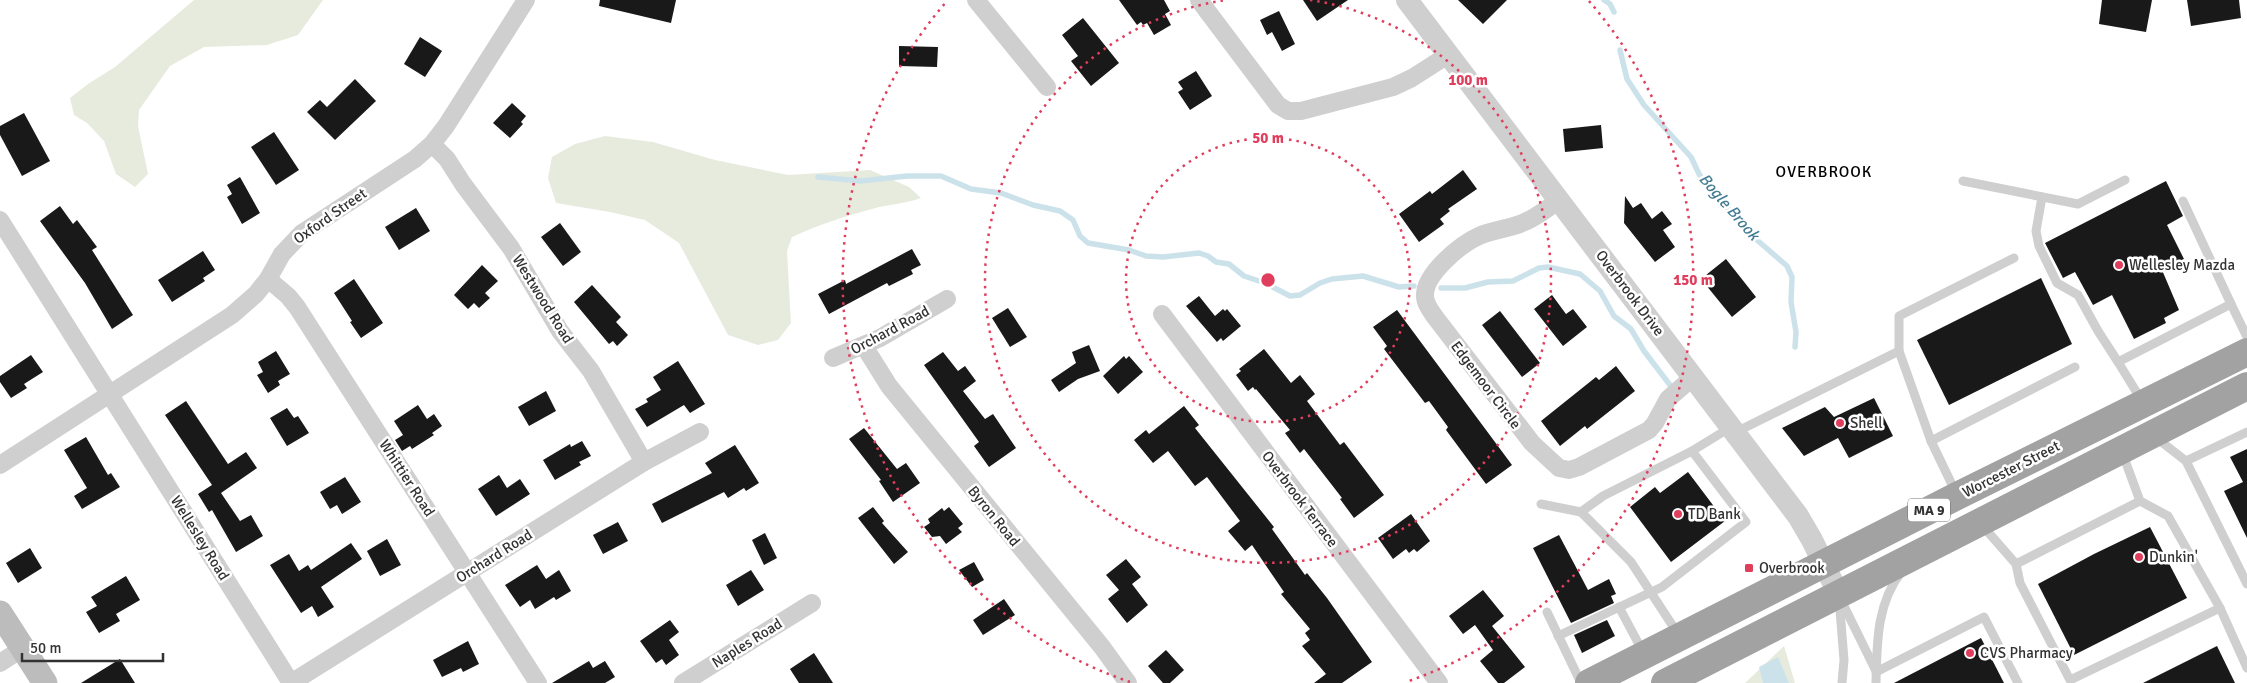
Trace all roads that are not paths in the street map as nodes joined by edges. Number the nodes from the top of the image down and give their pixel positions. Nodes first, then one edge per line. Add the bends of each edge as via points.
1 (526, 0) edge
2 (976, 0) edge
3 (1199, 0) edge
4 (1414, 3) edge
5 (1448, 55) junction
6 (1047, 87) dead end
7 (432, 144) junction
8 (2125, 180) dead end
9 (1963, 181) dead end
10 (2042, 197) junction
11 (1558, 200) junction
12 (2183, 201) dead end
13 (0, 220) edge
14 (2014, 258) dead end
15 (268, 279) junction
16 (947, 299) dead end
17 (2231, 304) junction
18 (1162, 314) dead end
19 (2247, 337) edge
20 (864, 346) junction
21 (1899, 351) junction
22 (2247, 352) edge
23 (833, 358) dead end
24 (2118, 362) junction
25 (2075, 367) dead end
26 (1693, 377) junction
27 (2247, 386) edge
28 (110, 392) junction
29 (2144, 402) junction
30 (1733, 430) junction
31 (700, 432) dead end
32 (2247, 432) edge
33 (2153, 435) junction
34 (1931, 441) junction
35 (2122, 451) junction
36 (1692, 452) junction
37 (2186, 461) junction
38 (644, 462) junction
39 (0, 465) edge
40 (1957, 496) junction
41 (2140, 501) junction
42 (1541, 504) dead end
43 (1581, 512) junction
44 (1980, 524) junction
45 (1918, 555) junction
46 (1824, 563) junction
47 (2016, 564) junction
48 (468, 572) junction
49 (2247, 584) edge
50 (1652, 592) junction
51 (1839, 595) junction
52 (812, 603) dead end
53 (1619, 607) junction
54 (2220, 608) junction
55 (1547, 612) dead end
56 (0, 613) edge
57 (1558, 636) junction
58 (1680, 637) junction
59 (23, 648) junction
60 (1644, 655) junction
61 (0, 663) edge
62 (2247, 668) edge
63 (1876, 672) junction
64 (45, 683) edge
65 (291, 683) edge
66 (538, 683) edge
67 (683, 683) edge
68 (1128, 683) edge
69 (1439, 683) edge
70 (1581, 683) edge
71 (1589, 683) edge
72 (1665, 683) edge
73 (1842, 683) edge
74 (1876, 683) edge
75 (2018, 683) edge

1 - 7 street, Oxford Street
2 - 6 street
3 - 5 street via 1278,104 1288,111 1301,111 1383,91 1412,78
4 - 5 street, Overbrook Drive
5 - 11 street, Overbrook Drive
7 - 15 street, Oxford Street via 415,159 302,233 282,254
7 - 38 street, Westwood Road via 447,159 511,248
8 - 10 lane via 2078,204
9 - 10 lane
10 - 24 lane via 2036,231 2039,246 2057,283 2078,296
11 - 26 street, Overbrook Drive
11 - 26 street, Edgemoor Circle via 1520,224 1478,236 1449,257 1427,285 1425,296 1434,317 1522,432 1559,468 1579,467 1648,430 1668,400
12 - 17 lane
13 - 28 street, Wellesley Road
14 - 21 lane via 1899,316
15 - 28 street, Oxford Street via 232,315
15 - 48 street, Whittier Road via 297,307
16 - 20 street, Orchard Road
17 - 19 lane
17 - 24 lane
18 - 69 street, Overbrook Terrace
20 - 23 street, Orchard Road
20 - 68 street, Byron Road via 890,386
21 - 30 lane
21 - 34 lane
22 - 29 highway, Worcester Street / MA 9
24 - 29 lane
25 - 34 lane
26 - 30 street, Overbrook Drive
27 - 33 highway, MA 9
28 - 39 street, Oxford Street
28 - 65 street, Wellesley Road
29 - 40 highway, Worcester Street / MA 9
30 - 36 lane
30 - 46 street, Overbrook Drive via 1803,523
31 - 38 street, Orchard Road
32 - 37 lane
33 - 35 highway, MA 9
33 - 37 lane
34 - 40 lane
35 - 41 lane
35 - 44 highway, MA 9
36 - 43 lane via 1603,496
36 - 50 lane via 1746,522 1669,583
37 - 49 lane
38 - 48 street, Orchard Road
40 - 46 highway, Worcester Street / MA 9
41 - 47 lane
41 - 54 lane via 2168,516
42 - 43 lane
43 - 50 lane via 1626,555
44 - 45 highway, MA 9
44 - 47 lane
45 - 51 highway, MA 9
45 - 63 lane via 1899,576 1883,608 1877,636
46 - 51 street, Overbrook Drive
46 - 58 highway, Worcester Street / MA 9
47 - 54 lane via 2020,584 2070,680
48 - 65 street, Orchard Road
48 - 66 street, Whittier Road
50 - 53 lane
50 - 58 lane
51 - 63 lane
51 - 72 highway, MA 9
51 - 73 lane via 1844,660
52 - 67 street, Naples Road
53 - 57 lane
53 - 60 lane
54 - 62 lane
55 - 57 lane
56 - 59 main road
57 - 70 lane
58 - 60 highway, Worcester Street / MA 9
59 - 61 street
59 - 64 main road
60 - 71 highway, Worcester Street / MA 9
63 - 74 lane
63 - 75 lane via 1984,617

